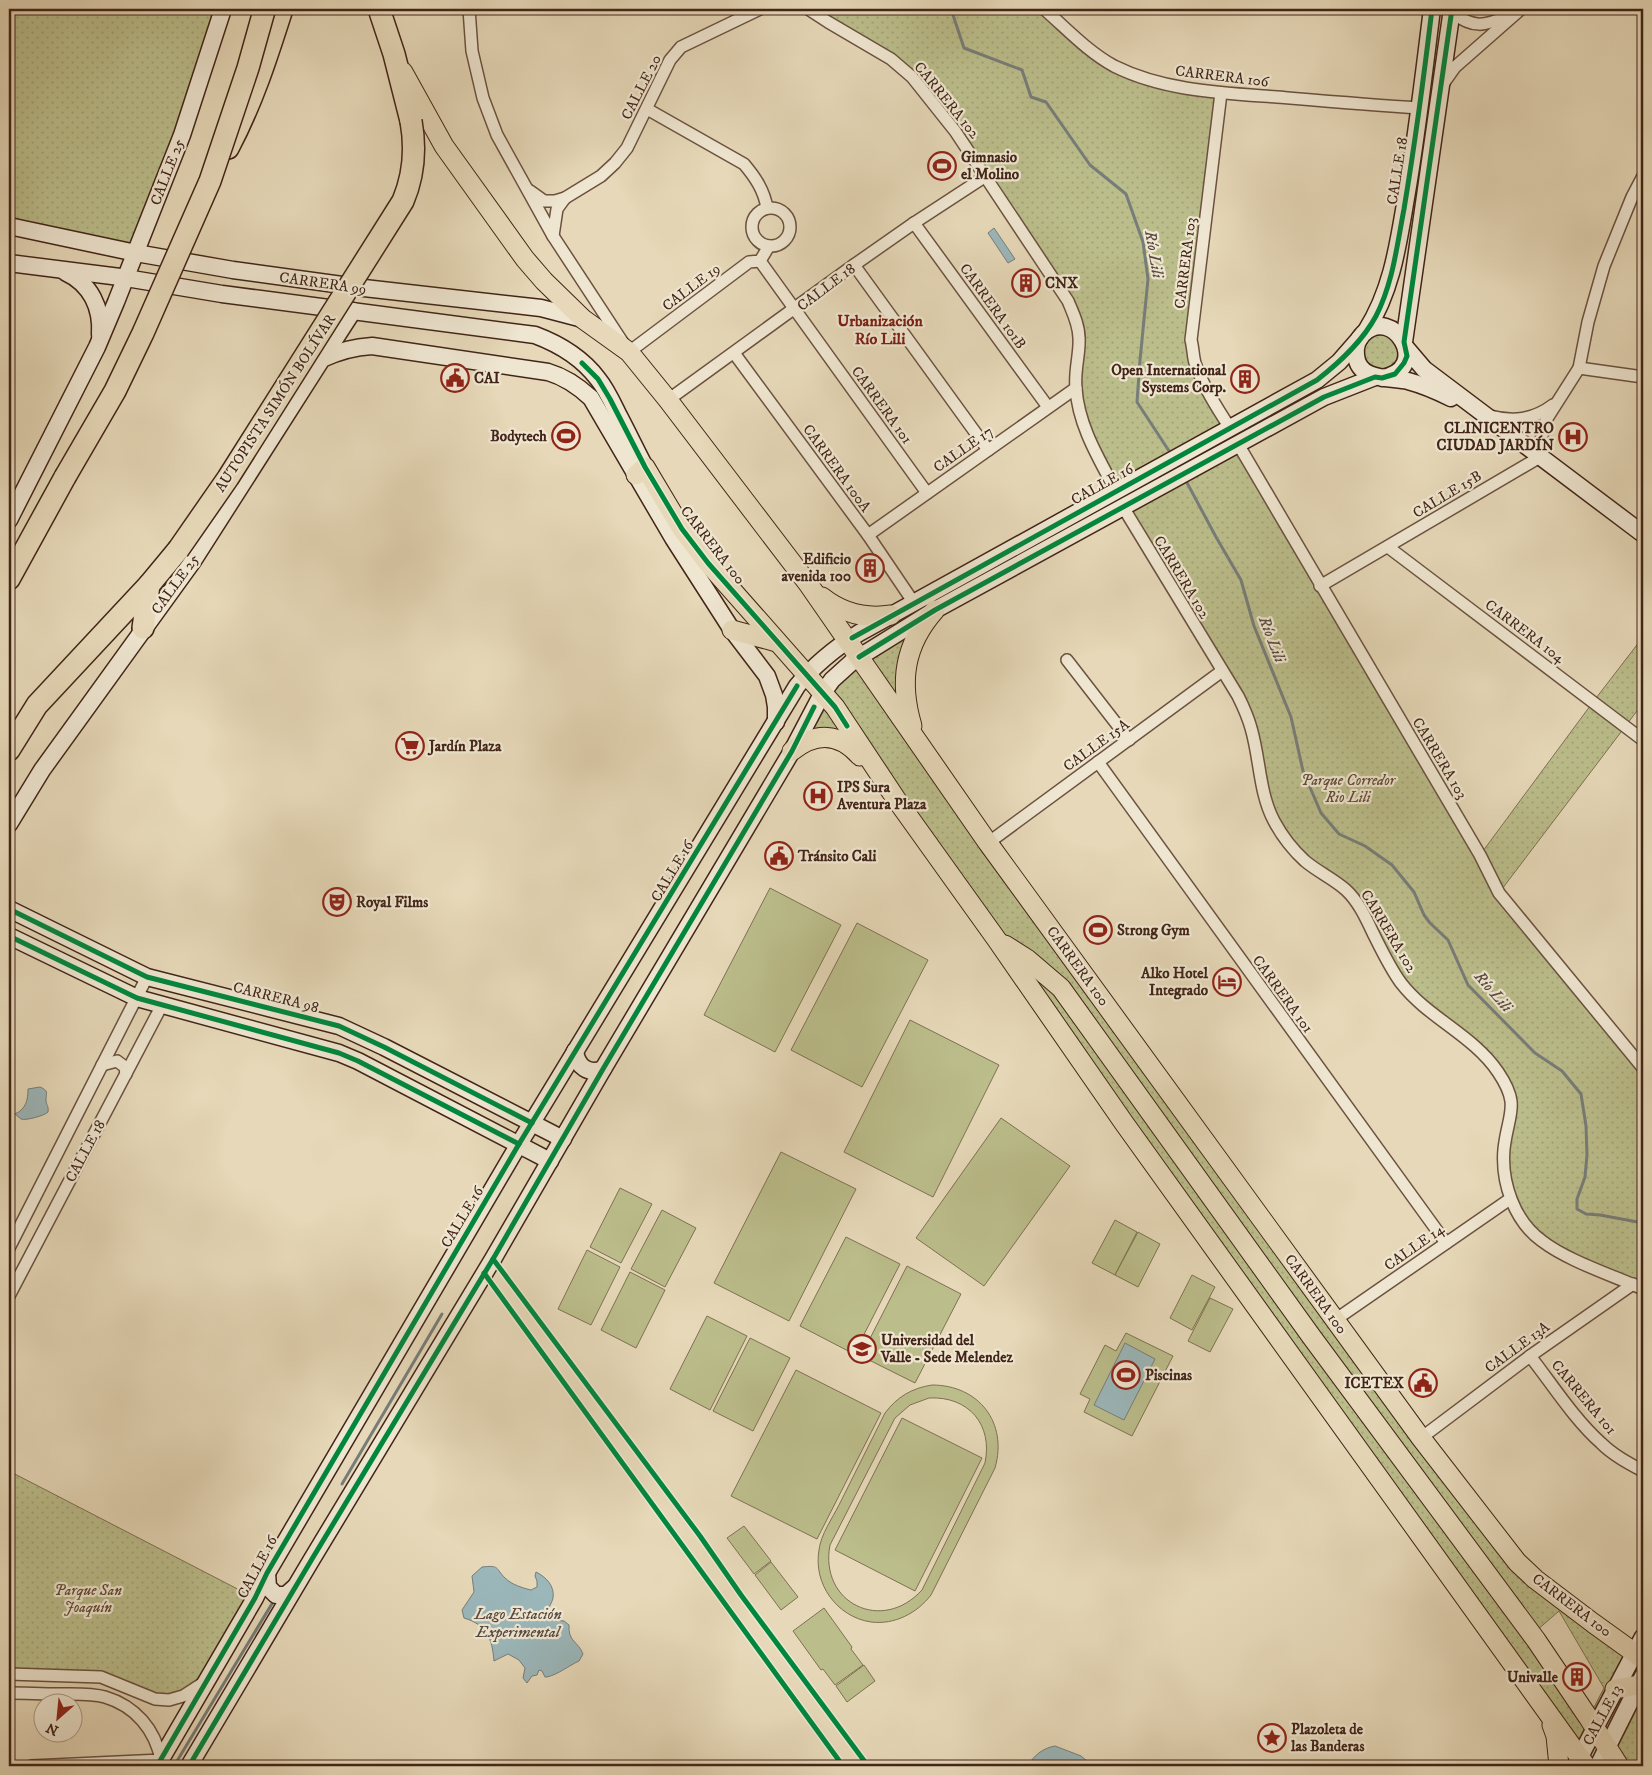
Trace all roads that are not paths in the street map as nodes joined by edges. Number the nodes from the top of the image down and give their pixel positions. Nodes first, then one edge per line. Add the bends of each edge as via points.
1 (223, 9) edge
2 (469, 9) edge
3 (760, 9) edge
4 (808, 9) edge
5 (1044, 9) edge
6 (1432, 9) edge
7 (1452, 10) edge
8 (273, 11) edge
9 (1518, 11) edge
10 (380, 14) edge
11 (394, 54) junction
12 (1442, 85) junction
13 (1221, 93) junction
14 (1420, 108) junction
15 (647, 110) junction
16 (986, 176) junction
17 (1643, 176) edge
18 (526, 189) junction
19 (565, 198) junction
20 (767, 208) junction
21 (914, 223) junction
22 (9, 226) edge
23 (145, 231) junction
24 (554, 236) junction
25 (769, 246) junction
26 (117, 248) junction
27 (136, 253) junction
28 (760, 260) junction
29 (9, 263) edge
30 (854, 265) junction
31 (56, 269) junction
32 (126, 278) junction
33 (795, 310) junction
34 (353, 311) junction
35 (584, 319) junction
36 (1363, 335) junction
37 (1406, 346) junction
38 (98, 347) junction
39 (565, 350) joint
40 (629, 352) junction
41 (734, 353) junction
42 (322, 359) junction
43 (1578, 368) junction
44 (1643, 377) edge
45 (1379, 378) junction
46 (1076, 388) junction
47 (668, 400) junction
48 (1556, 402) junction
49 (1048, 408) junction
50 (1484, 415) junction
51 (1230, 428) junction
52 (1238, 444) junction
53 (988, 450) junction
54 (1540, 457) junction
55 (641, 471) junction
56 (1116, 491) junction
57 (927, 493) junction
58 (1123, 507) junction
59 (9, 520) edge
60 (1643, 534) edge
61 (868, 535) junction
62 (1388, 547) junction
63 (9, 579) edge
64 (149, 585) junction
65 (809, 585) junction
66 (1320, 586) junction
67 (914, 603) junction
68 (935, 610) junction
69 (891, 615) junction
70 (143, 628) junction
71 (732, 630) junction
72 (847, 640) junction
73 (777, 642) junction
74 (859, 657) junction
75 (1067, 660) dead end
76 (1222, 671) junction
77 (806, 675) junction
78 (822, 694) junction
79 (776, 722) junction
80 (1129, 740) junction
81 (1643, 740) edge
82 (917, 742) junction
83 (9, 750) edge
84 (792, 752) junction
85 (1098, 762) junction
86 (896, 799) junction
87 (9, 824) edge
88 (988, 843) junction
89 (9, 910) edge
90 (9, 936) edge
91 (997, 940) junction
92 (147, 977) junction
93 (137, 998) junction
94 (162, 1005) junction
95 (1643, 1047) edge
96 (575, 1052) junction
97 (1636, 1058) junction
98 (102, 1065) junction
99 (1643, 1068) edge
100 (604, 1069) junction
101 (126, 1074) junction
102 (456, 1084) junction
103 (423, 1094) junction
104 (532, 1123) junction
105 (563, 1139) junction
106 (519, 1144) junction
107 (550, 1161) junction
108 (1510, 1199) junction
109 (1446, 1242) junction
110 (9, 1248) edge
111 (1638, 1287) edge
112 (9, 1296) edge
113 (1335, 1320) junction
114 (1530, 1356) junction
115 (1421, 1438) junction
116 (1643, 1470) edge
117 (312, 1559) junction
118 (266, 1573) junction
119 (1640, 1649) edge
120 (213, 1672) junction
121 (9, 1674) edge
122 (24, 1674) junction
123 (1642, 1683) edge
124 (1616, 1689) junction
125 (24, 1693) junction
126 (9, 1694) edge
127 (1536, 1695) junction
128 (1595, 1728) junction
129 (1607, 1748) junction
130 (159, 1763) edge
131 (1580, 1763) edge
132 (31, 1766) edge
133 (189, 1766) edge
134 (1560, 1766) edge
135 (1598, 1766) edge
136 (1619, 1766) edge

1 - 23 street, CALLE 25 via 182,135
2 - 18 street, CARRERA 100 via 472,51 483,98 497,135
3 - 15 street, CALLE 20 via 681,47 670,60
4 - 16 street, CARRERA 102 via 891,59 912,77 955,130
5 - 13 street, CARRERA 106 via 1093,51 1135,76
6 - 14 street, CALLE 18
7 - 9 street via 1474,25 1488,24
7 - 12 street, CALLE 18
8 - 63 highway, bridge via 210,181 139,341
9 - 12 street via 1455,67
10 - 11 highway, AUTOPISTA SIMÓN BOLÍVAR
11 - 35 main road via 437,135 508,237 544,281
11 - 64 highway, AUTOPISTA SIMÓN BOLÍVAR, bridge via 414,145 414,163 403,201 228,478 178,550
12 - 37 street, CALLE 18
13 - 14 street, CARRERA 106
13 - 51 street, CARRERA 103 via 1192,340 1202,380
14 - 36 street, CALLE 18 via 1394,262 1380,306
15 - 19 street, CALLE 20 via 627,148 615,163 601,176
15 - 20 street via 744,164 765,196
16 - 21 street, CALLE 18
16 - 46 street, CARRERA 102 via 1068,301 1079,337
17 - 43 street via 1604,266
18 - 19 street via 544,200
18 - 24 street, CARRERA 100
19 - 24 street via 557,209
20 - 25 street via 754,217 752,228 759,242
20 - 25 street via 780,209 791,225 782,243
21 - 30 street, CALLE 18
21 - 49 street, CARRERA 101B
22 - 26 street, CARRERA 99
23 - 26 street via 132,243
23 - 27 street, CALLE 25
24 - 40 street, CARRERA 100
25 - 28 street
26 - 27 street, CARRERA 99
27 - 32 street, CALLE 25
27 - 35 street, CARRERA 99 via 364,288 541,308
28 - 33 street, CARRERA 101
28 - 40 street, CALLE 19 via 749,262
29 - 31 street, CARRERA 99
30 - 33 street, CALLE 18
30 - 53 street
31 - 32 street, CARRERA 99
31 - 38 street via 77,279 94,297 100,315
32 - 34 street, CARRERA 99
32 - 38 street, CALLE 25
33 - 41 street, CALLE 18
33 - 57 street, CARRERA 101
34 - 39 street, CARRERA 99 via 536,335
34 - 42 street, CALLE 25
35 - 40 main road, CARRERA 99
36 - 37 street via 1374,328 1392,329
36 - 45 street via 1356,350 1357,362 1364,372
36 - 51 street, CALLE 16 via 1339,362 1317,380
37 - 45 street via 1406,356 1400,369 1395,374
37 - 50 street via 1424,369
38 - 59 street, CALLE 25
39 - 55 street, CARRERA 100 via 598,379
40 - 47 main road, CARRERA 100
41 - 47 street, CALLE 18
41 - 61 street, CARRERA 100A
42 - 55 street, CARRERA 100 via 343,350 372,346 556,374 580,387 591,398
42 - 70 street, CALLE 25 via 193,560
43 - 44 street
43 - 48 street
45 - 50 street via 1429,388
45 - 52 street, CALLE 16 via 1324,397
46 - 49 street, CALLE 17
46 - 56 street, CARRERA 102 via 1090,442
47 - 65 main road, CARRERA 100
48 - 50 street via 1544,411 1517,420
48 - 54 street via 1546,420
49 - 53 street, CALLE 17
50 - 54 street
51 - 56 street, CALLE 16
52 - 58 street, CALLE 16
52 - 66 street, CARRERA 103
53 - 57 street, CALLE 17
54 - 60 street
54 - 62 street, CALLE 15B
55 - 71 street, CARRERA 100 via 673,538
55 - 73 main road, CARRERA 100 via 708,563
56 - 67 street, CALLE 16
57 - 61 street, CALLE 17
58 - 68 street, CALLE 16
58 - 76 street, CARRERA 102
61 - 67 street, CARRERA 100A
62 - 66 street, CALLE 15B
62 - 81 street, CARRERA 104
64 - 70 highway
64 - 83 highway, AUTOPISTA SIMÓN BOLÍVAR via 37,705
65 - 69 main road via 822,598 843,610 866,616
65 - 72 main road, CARRERA 100
66 - 97 street, CARRERA 103 via 1480,855 1499,893
67 - 69 street, CALLE 16
68 - 74 street, CALLE 16
68 - 82 main road via 917,635 906,669 905,698
69 - 72 street, CALLE 16
70 - 87 street, CALLE 25 via 42,770
71 - 73 main road
71 - 79 street, CARRERA 100 via 767,676 774,694
72 - 74 main road, CARRERA 100
72 - 77 street, CALLE 16
73 - 77 main road, CARRERA 100
74 - 78 street, CALLE 16 via 840,672
74 - 82 main road, CARRERA 100
75 - 80 street
76 - 80 street, CALLE 15A
76 - 108 street, CARRERA 102 via 1238,696 1251,727 1265,798 1285,839 1305,861 1347,891 1362,911 1400,982 1417,1002 1479,1050 1509,1091 1513,1109 1504,1149
77 - 78 main road, CARRERA 100
77 - 79 street, CALLE 16
78 - 84 street, CALLE 16
78 - 86 main road, CARRERA 100 via 835,707
79 - 96 street, CALLE 16
80 - 85 street, CALLE 15A
82 - 88 main road, CARRERA 100
84 - 86 main road via 812,739 840,740 857,753
84 - 100 street, CALLE 16
85 - 88 street, CALLE 15A
85 - 109 street, CARRERA 101
86 - 91 main road, CARRERA 100
88 - 113 main road, CARRERA 100
89 - 92 street, CARRERA 98
90 - 93 street
91 - 127 main road, CARRERA 100 via 1130,1131
91 - 128 main road via 1061,988 1317,1344 1536,1640
92 - 93 street, CALLE 18
92 - 102 street, CARRERA 98 via 339,1026
93 - 94 street
93 - 98 street, CALLE 18
94 - 101 street, CALLE 18
94 - 103 street via 339,1053
95 - 97 street
96 - 100 street via 582,1067 593,1071
96 - 104 street, CALLE 16
97 - 99 street, CARRERA 103
98 - 101 street via 117,1061 125,1067
98 - 110 street, CALLE 18
100 - 105 street, CALLE 16
101 - 112 street, CALLE 18
102 - 103 street via 463,1093 456,1102 430,1092
102 - 104 street, CARRERA 98
103 - 106 street
104 - 105 street, CARRERA 98
104 - 106 street, CALLE 16
105 - 107 street, CALLE 16
106 - 107 street
106 - 118 street, CALLE 16
107 - 117 street, CALLE 16
108 - 109 street, CALLE 14
108 - 111 street, CARRERA 102 via 1526,1225 1557,1252
109 - 113 street, CALLE 14
111 - 114 street, CALLE 13A
113 - 115 main road, CARRERA 100
114 - 115 street, CALLE 13A
114 - 116 street, CARRERA 101 via 1601,1443
115 - 119 main road, CARRERA 100 via 1517,1562 1593,1624
117 - 118 street via 286,1596 271,1592
117 - 133 street, CALLE 16
118 - 120 street, CALLE 16
119 - 124 street, CALLE 13
120 - 122 street via 193,1691 169,1700 154,1700 101,1677
120 - 130 street, CALLE 16
121 - 122 street
122 - 125 street via 29,1676 32,1686
123 - 124 main road
123 - 129 street, CALLE 13
124 - 128 street, CALLE 13
125 - 126 street
125 - 130 street via 86,1695 120,1703 146,1724 155,1738
127 - 131 main road, CARRERA 100
127 - 134 main road via 1556,1736
128 - 129 main road
128 - 131 street, CALLE 13
129 - 135 street, CALLE 13
129 - 136 main road
130 - 132 street

